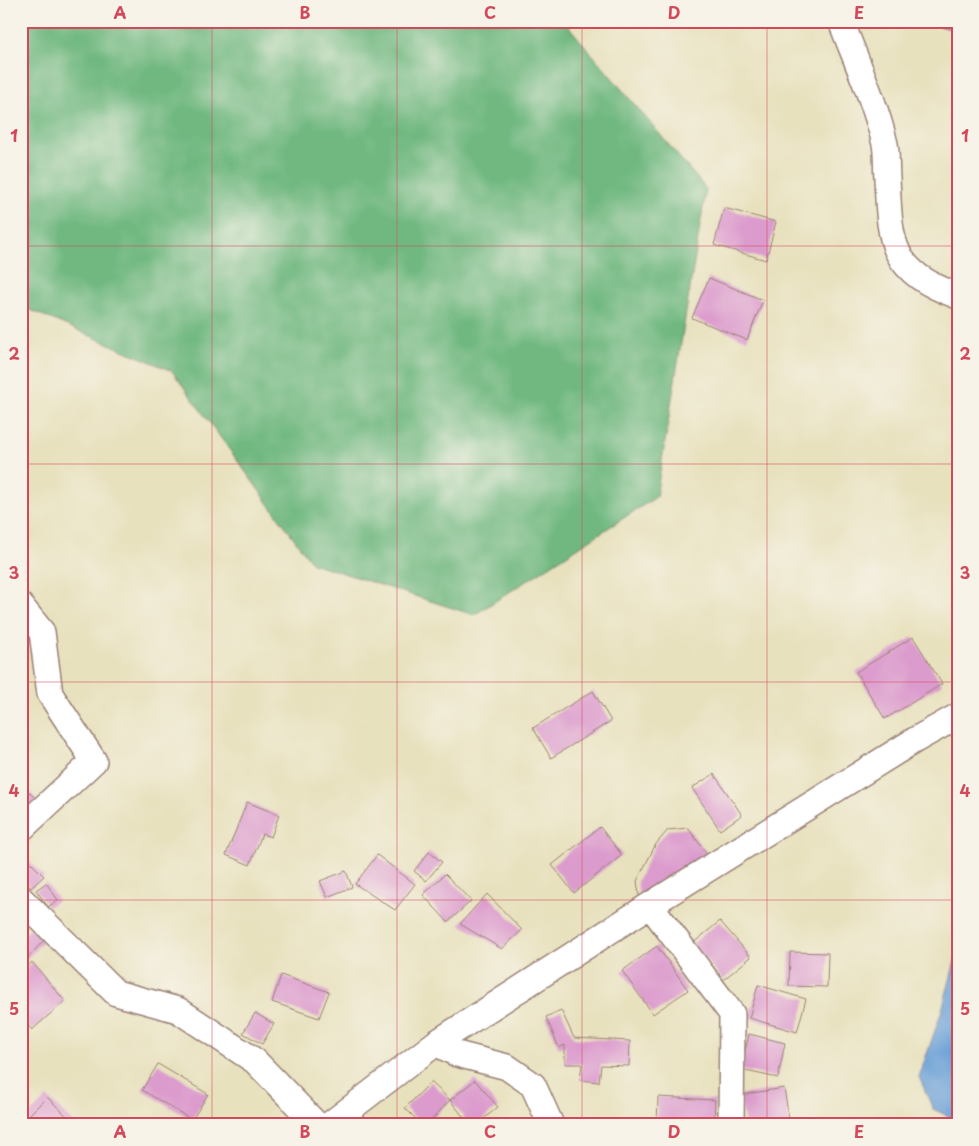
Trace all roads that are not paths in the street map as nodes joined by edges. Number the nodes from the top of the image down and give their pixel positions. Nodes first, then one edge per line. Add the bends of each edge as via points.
1 (841, 21) edge
2 (958, 296) edge
3 (21, 606) edge
4 (958, 716) edge
5 (21, 829) edge
6 (21, 899) edge
7 (650, 905) junction
8 (436, 1043) junction
9 (317, 1125) edge
10 (329, 1125) edge
11 (552, 1125) edge
12 (731, 1125) edge

1 - 2 street via 885,145 889,228 895,250 931,287
3 - 5 street via 42,632 50,694 94,761
4 - 7 street
6 - 9 street via 116,993 178,1010 256,1061
7 - 8 street
7 - 12 street via 732,1014
8 - 10 street
8 - 11 street via 457,1054 507,1066 533,1085

